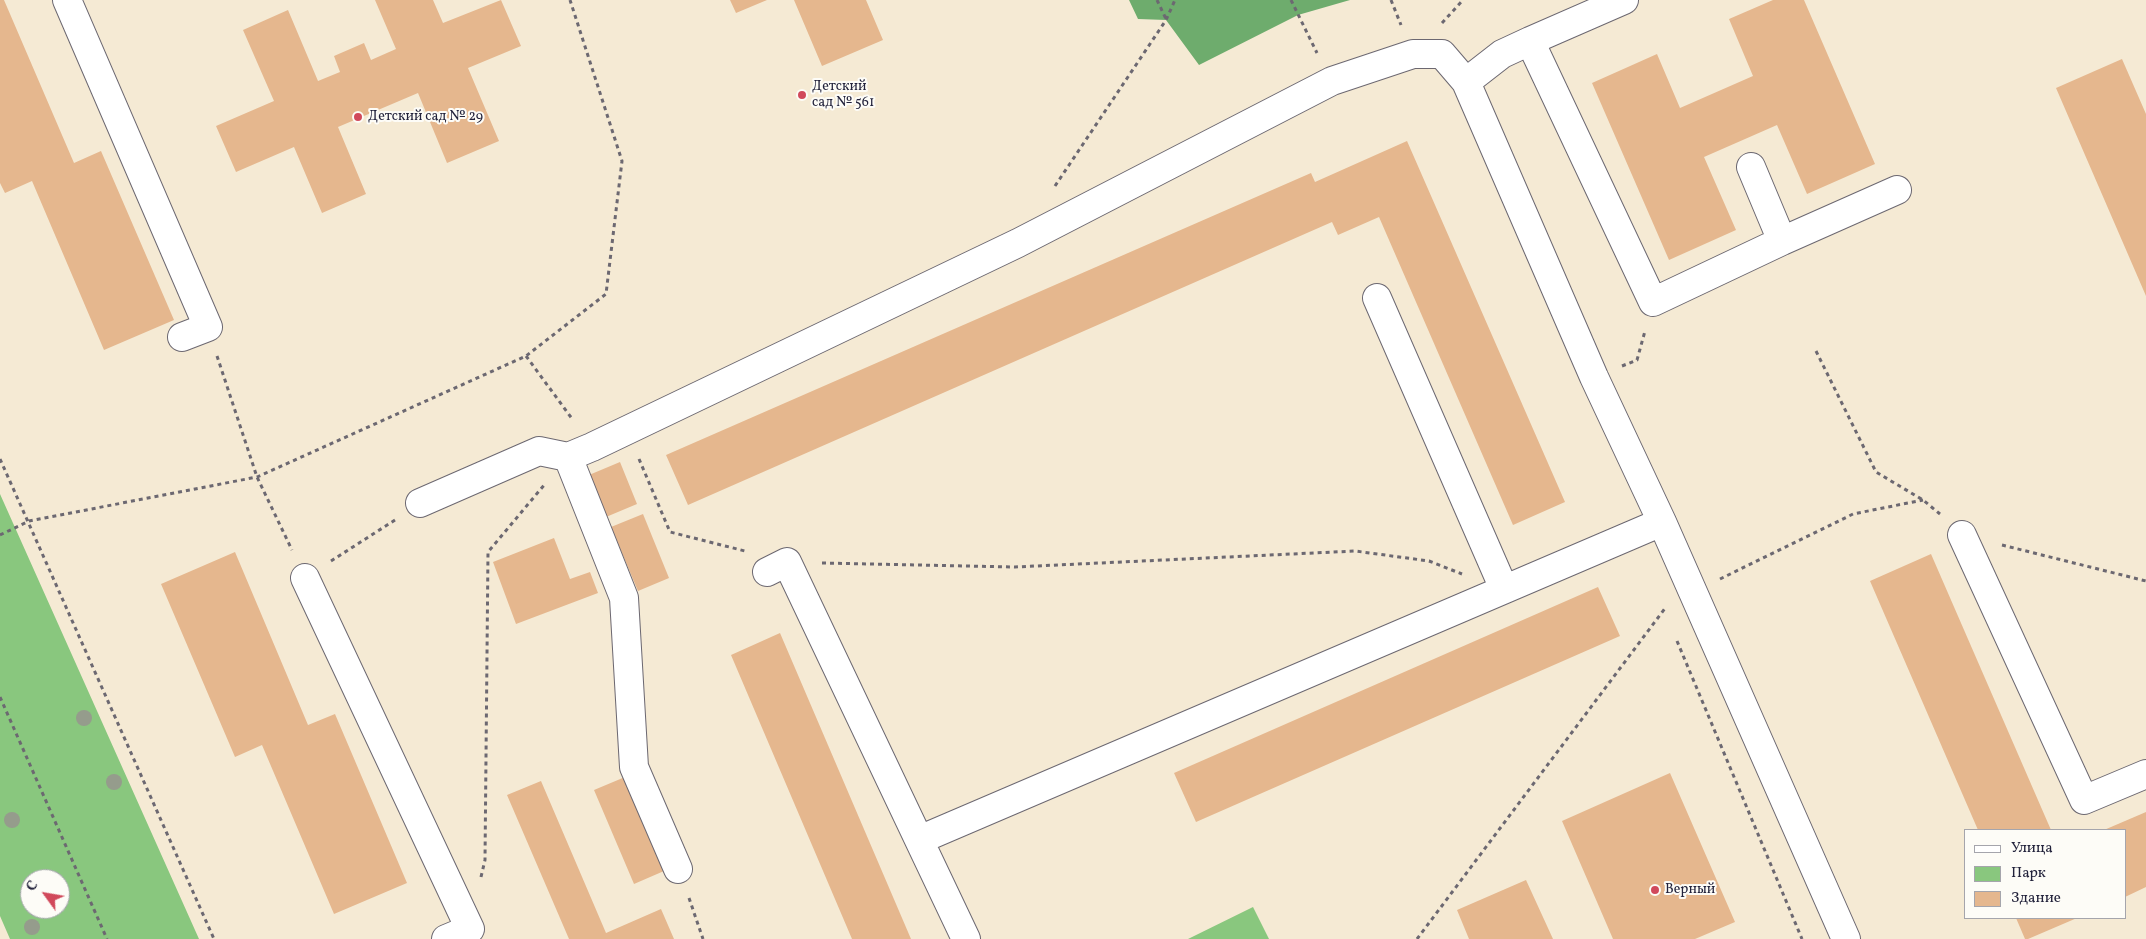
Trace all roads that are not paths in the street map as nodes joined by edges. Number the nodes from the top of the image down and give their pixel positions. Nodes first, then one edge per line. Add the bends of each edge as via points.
1 (67, 0) edge
2 (1624, 0) edge
3 (1530, 41) junction
4 (1466, 82) junction
5 (1752, 167) dead end
6 (1897, 190) dead end
7 (1782, 241) junction
8 (1377, 298) dead end
9 (182, 338) dead end
10 (580, 452) junction
11 (420, 503) road end
12 (1662, 522) junction
13 (1962, 535) road end
14 (777, 567) road end
15 (305, 578) road end
16 (1504, 589) junction
17 (2146, 774) edge
18 (919, 840) junction
19 (678, 869) road end
20 (463, 936) edge
21 (966, 939) edge
22 (1846, 939) edge

1 - 9 street via 208,327
2 - 3 street
3 - 4 street via 1502,54
3 - 7 street via 1653,302
4 - 10 street via 1442,54 1413,54 1332,82 1018,243
4 - 12 street via 1594,377
5 - 7 street
6 - 7 street
8 - 16 street
10 - 11 street via 539,451
10 - 19 street via 624,598 634,767
12 - 16 street
12 - 22 street
13 - 17 street via 2084,800
14 - 18 street
15 - 20 street
16 - 18 street
18 - 21 street

